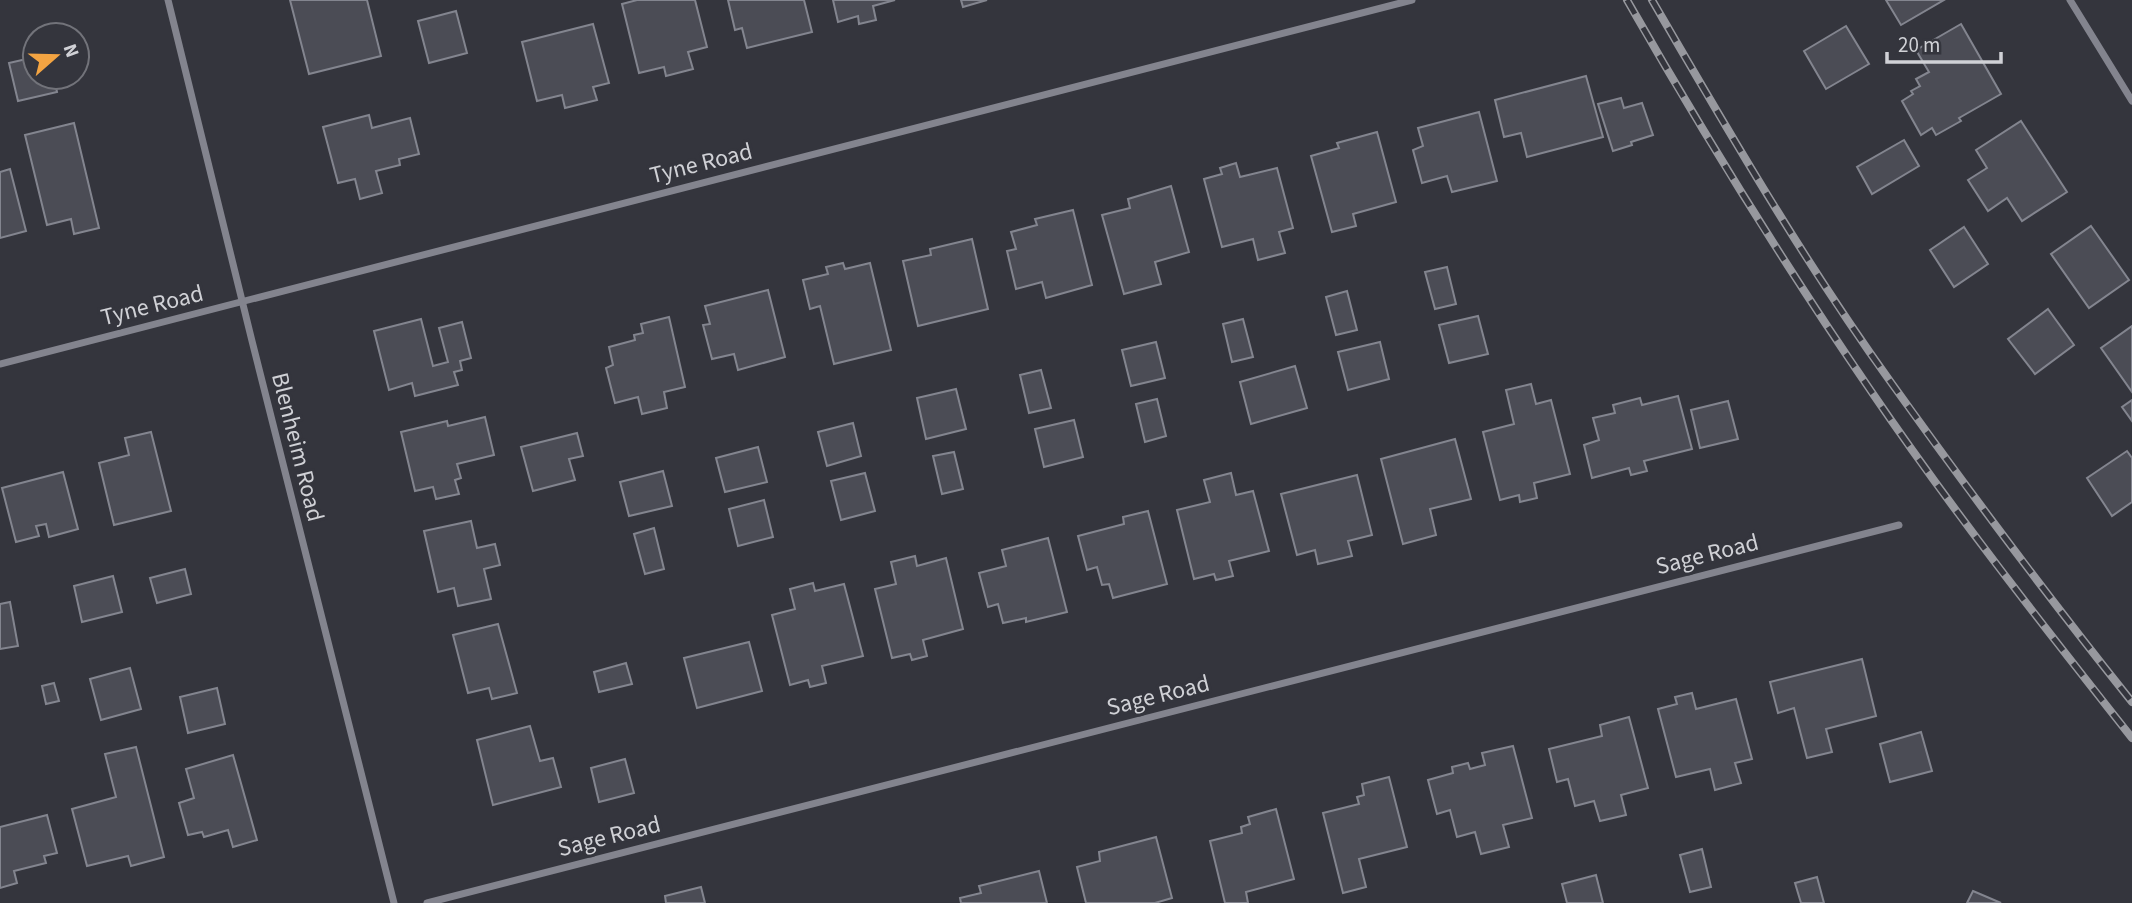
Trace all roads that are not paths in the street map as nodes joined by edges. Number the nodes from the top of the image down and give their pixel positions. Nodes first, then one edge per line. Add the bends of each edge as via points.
1 (168, 0) edge
2 (1412, 0) edge
3 (2070, 0) edge
4 (2132, 101) edge
5 (242, 302) junction
6 (0, 364) edge
7 (1899, 525) dead end
8 (394, 903) edge
9 (427, 903) edge

1 - 5 street, Blenheim Road
2 - 5 street, Tyne Road
3 - 4 street
5 - 6 street, Tyne Road
5 - 8 street, Blenheim Road
7 - 9 street, Sage Road

